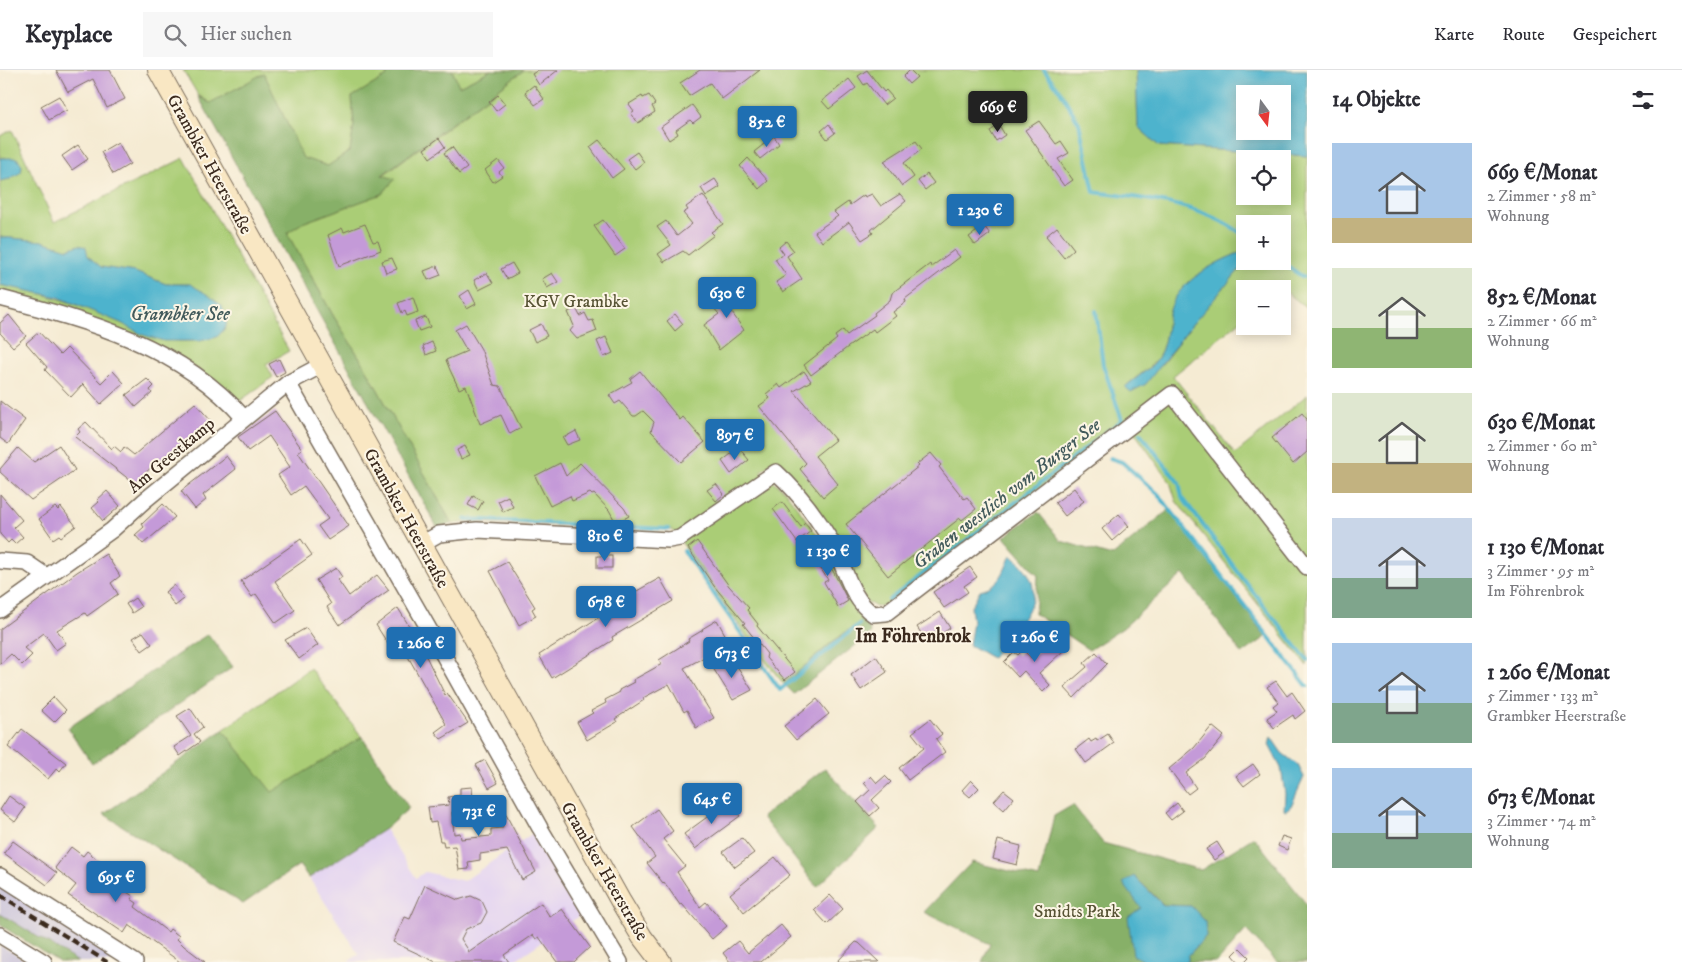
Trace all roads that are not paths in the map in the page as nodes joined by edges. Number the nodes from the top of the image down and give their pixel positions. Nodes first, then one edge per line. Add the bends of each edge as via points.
1 (158, 70) edge
2 (0, 298) edge
3 (322, 365) junction
4 (288, 384) junction
5 (244, 418) junction
6 (422, 544) junction
7 (0, 561) edge
8 (1307, 567) edge
9 (46, 576) junction
10 (0, 610) edge
11 (0, 876) edge
12 (0, 935) edge
13 (44, 962) edge
14 (135, 962) edge
15 (620, 962) edge
16 (662, 962) edge

1 - 3 main road, Grambker Heerstraße
2 - 5 street via 104,327 147,345 191,372
3 - 4 street, Am Geestkamp
3 - 6 main road, Grambker Heerstraße
4 - 5 street, Am Geestkamp
4 - 15 street, Grambker Heerstraße via 426,622 540,828
5 - 9 street, Am Geestkamp via 112,530
6 - 8 street via 439,534 477,530 680,538 776,472 792,486 831,542 862,607 873,614 886,613 1172,394
6 - 16 main road, Grambker Heerstraße via 620,902
7 - 9 street via 27,563
9 - 10 street, Am Geestkamp
11 - 14 street
12 - 13 street

